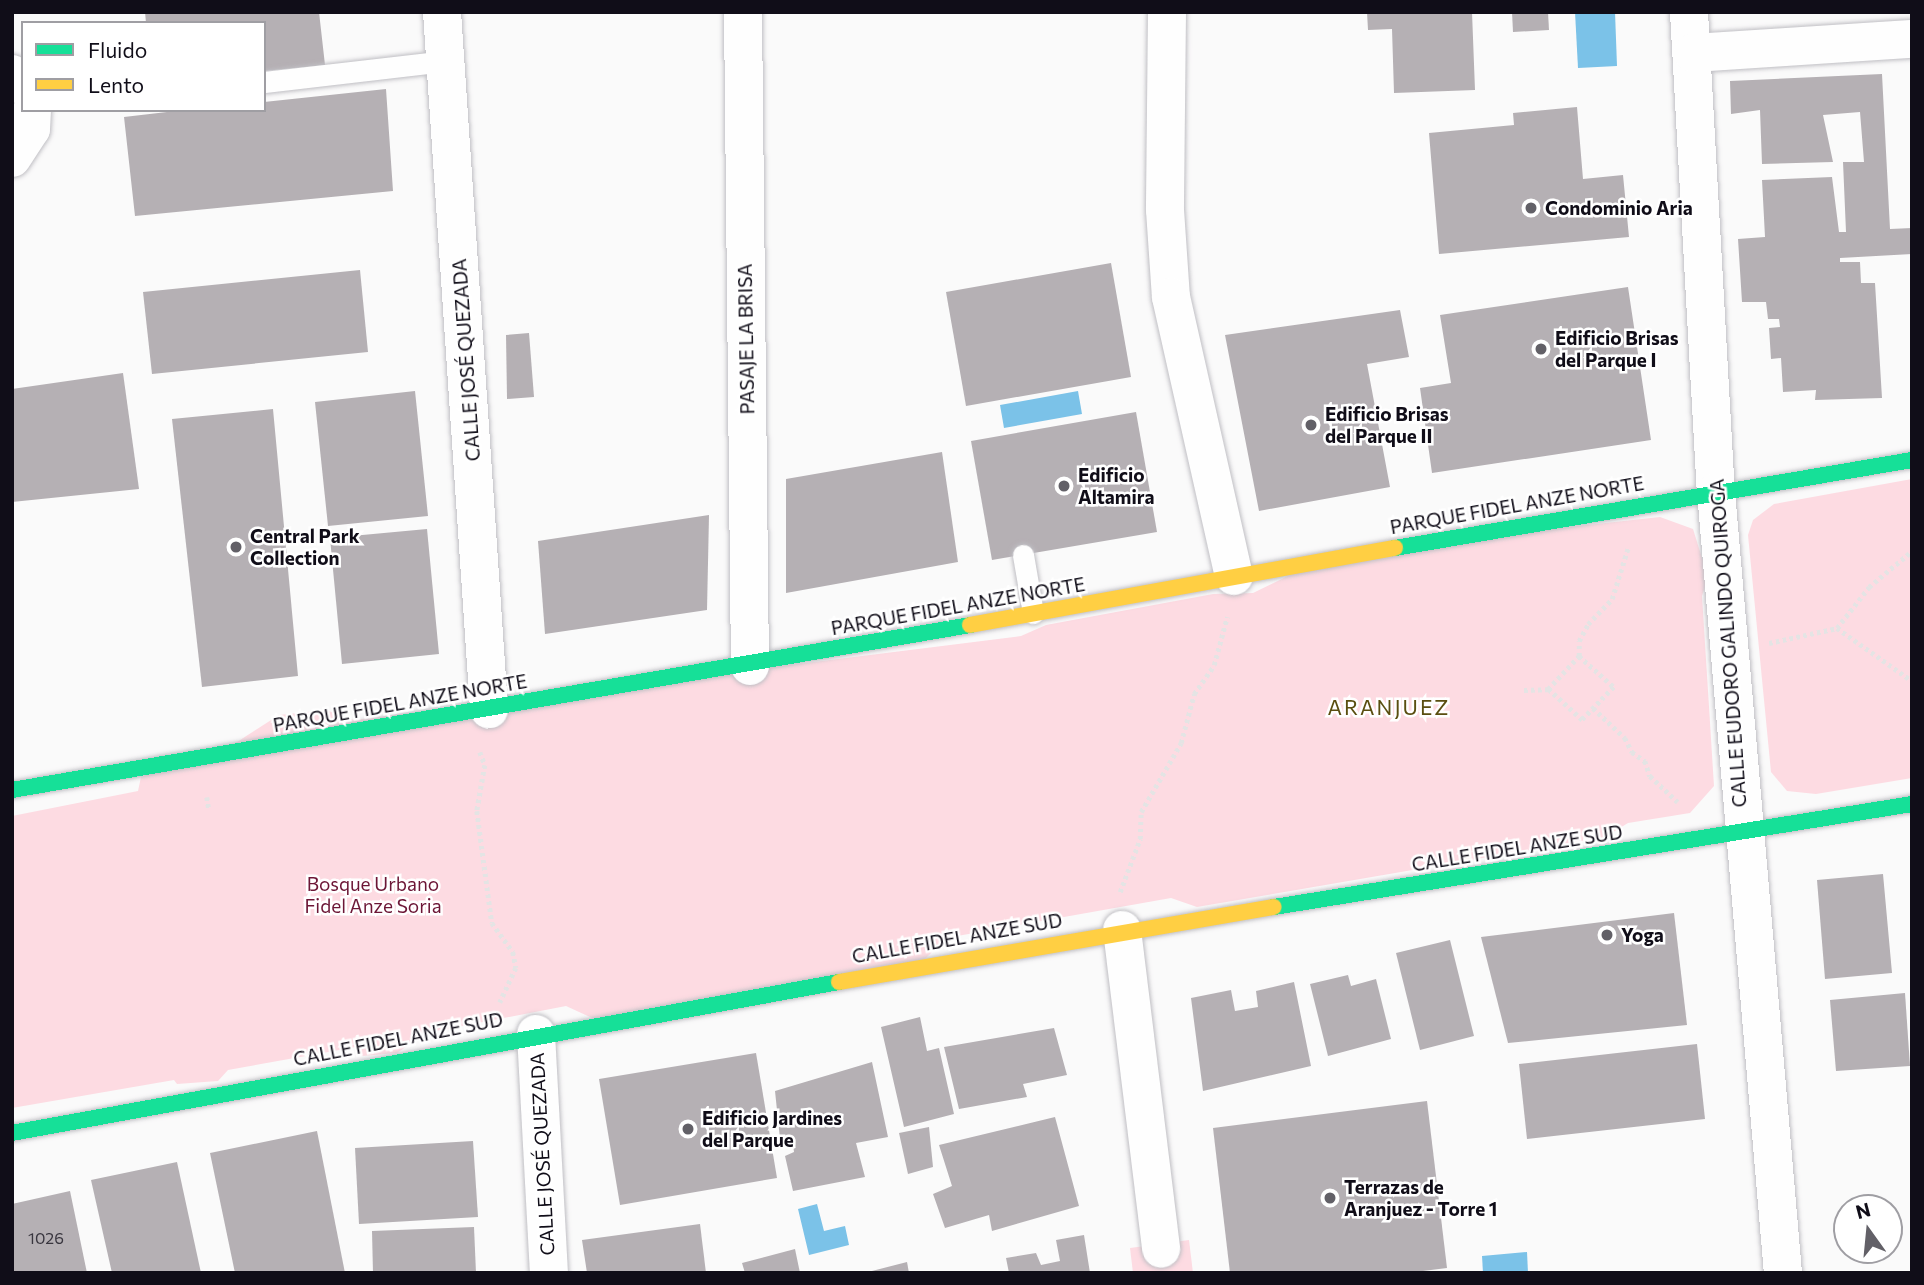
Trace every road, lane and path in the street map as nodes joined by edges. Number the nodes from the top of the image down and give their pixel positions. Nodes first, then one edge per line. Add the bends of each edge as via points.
1 (442, 12) edge
2 (743, 12) edge
3 (1167, 12) edge
4 (1689, 12) edge
5 (1912, 39) edge
6 (1692, 53) junction
7 (445, 61) junction
8 (266, 82) edge
9 (32, 112) edge
10 (12, 158) edge
11 (1912, 460) edge
12 (1716, 492) junction
13 (1634, 538) dead end
14 (1912, 551) edge
15 (1023, 555) dead end
16 (1233, 591) junction
17 (1032, 613) junction
18 (1837, 628) junction
19 (1766, 644) dead end
20 (1579, 656) junction
21 (750, 666) junction
22 (1912, 681) edge
23 (1548, 689) junction
24 (1524, 690) dead end
25 (1593, 708) junction
26 (482, 725) junction
27 (12, 790) edge
28 (1912, 804) edge
29 (1684, 807) dead end
30 (1742, 834) junction
31 (1120, 915) junction
32 (499, 1011) dead end
33 (536, 1034) junction
34 (12, 1133) edge
35 (1161, 1249) dead end
36 (549, 1273) edge
37 (1783, 1273) edge

1 - 7 street, CALLE JOSÉ QUEZADA
2 - 21 street, PASAJE LA BRISA
3 - 16 street via 1165,210 1171,297
4 - 6 street, CALLE EUDORO GALINDO QUIROGA
5 - 6 street
6 - 12 street, CALLE EUDORO GALINDO QUIROGA
7 - 8 lane
7 - 26 street, CALLE JOSÉ QUEZADA
9 - 10 street via 31,129
11 - 12 street, PARQUE FIDEL ANZE NORTE
12 - 16 street, PARQUE FIDEL ANZE NORTE
12 - 30 street, CALLE EUDORO GALINDO QUIROGA
13 - 20 path via 1622,557 1612,599 1579,641
14 - 18 path via 1869,587
15 - 17 lane
16 - 17 street, PARQUE FIDEL ANZE NORTE
16 - 31 path via 1214,664 1195,694 1181,743 1142,812 1140,839
17 - 21 street, PARQUE FIDEL ANZE NORTE
18 - 19 path
18 - 22 path
20 - 23 path
20 - 25 path via 1614,687
21 - 26 street, PARQUE FIDEL ANZE NORTE
23 - 24 path
23 - 25 path via 1582,720
25 - 29 path via 1645,761 1650,776
26 - 27 street, PARQUE FIDEL ANZE NORTE
26 - 32 path via 485,765 477,811 492,923 513,952 516,968
28 - 30 street, CALLE FIDEL ANZE SUD
30 - 31 street, CALLE FIDEL ANZE SUD
30 - 37 street, CALLE EUDORO GALINDO QUIROGA
31 - 33 street, CALLE FIDEL ANZE SUD
31 - 35 street
33 - 34 street, CALLE FIDEL ANZE SUD
33 - 36 street, CALLE JOSÉ QUEZADA

